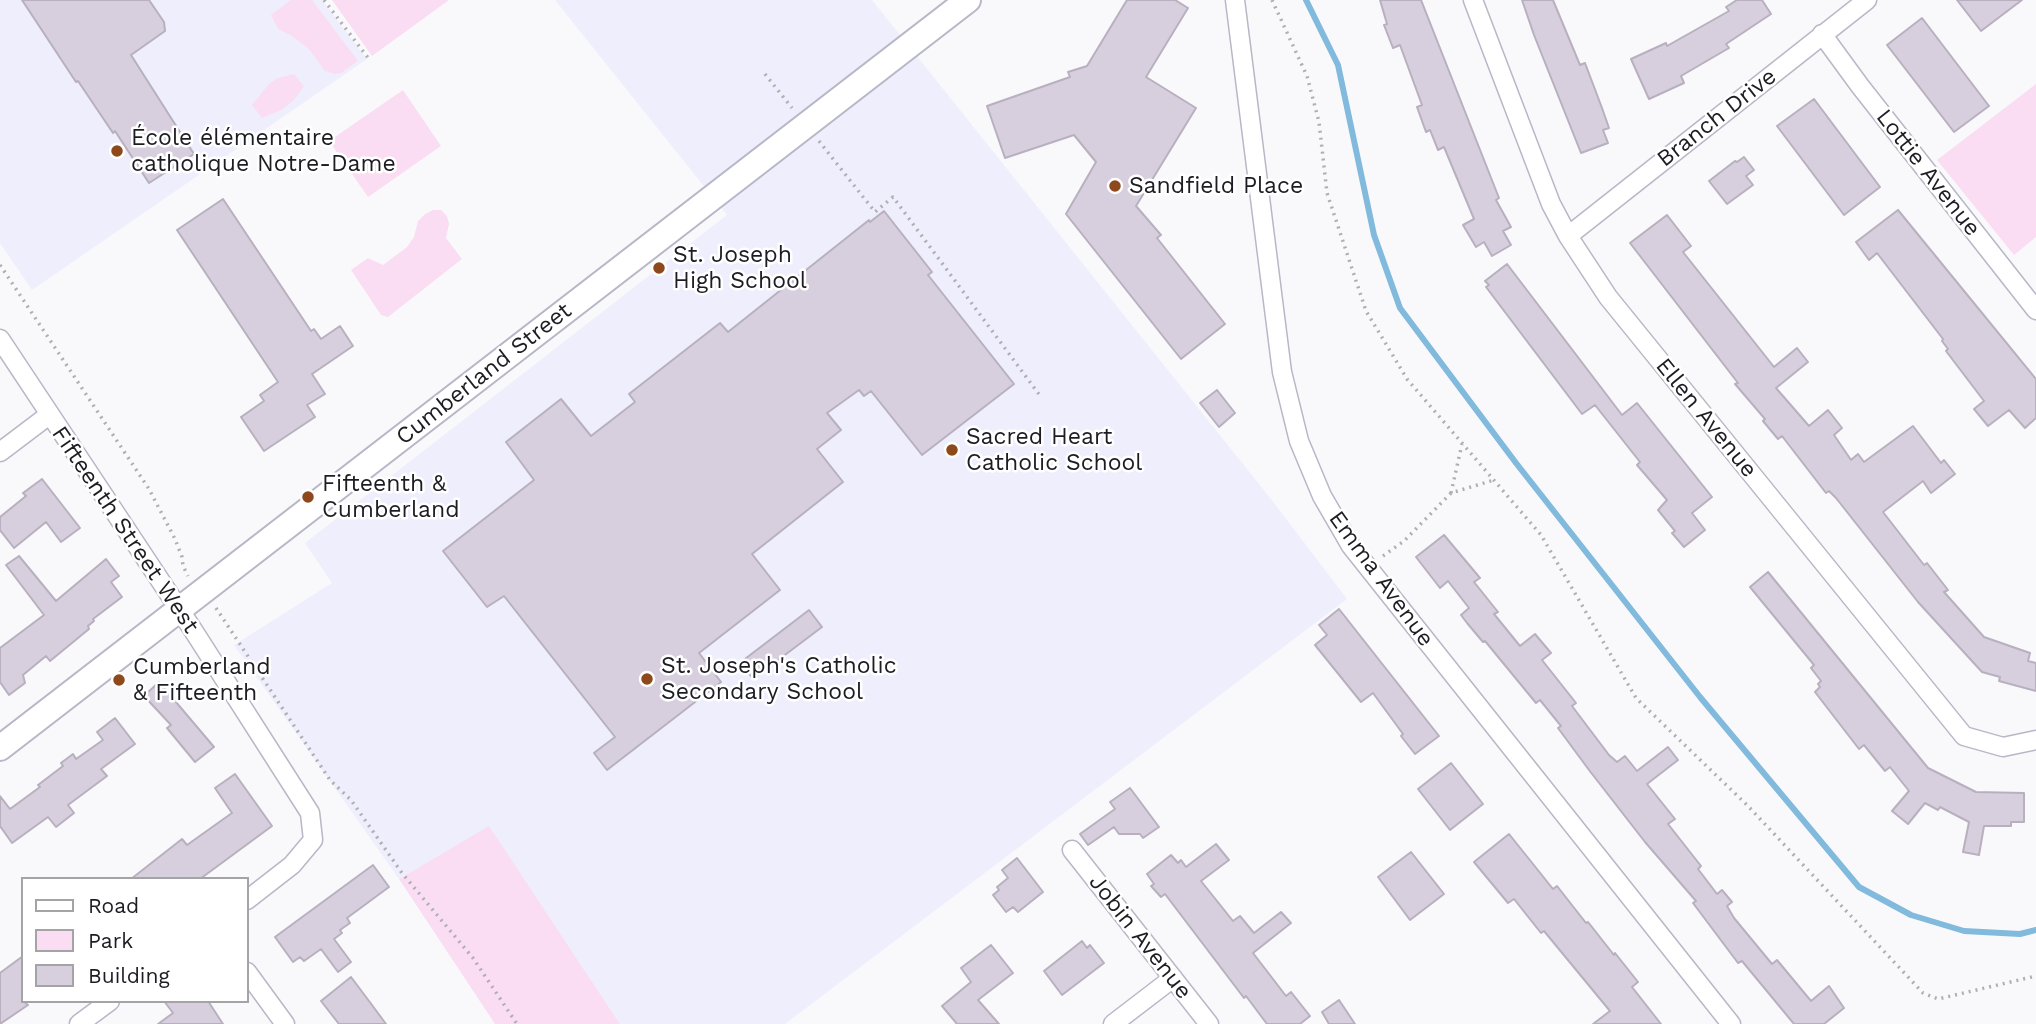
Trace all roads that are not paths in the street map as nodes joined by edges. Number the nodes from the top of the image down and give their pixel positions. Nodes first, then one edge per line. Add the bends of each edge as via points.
1 (968, 0) edge
2 (1235, 0) edge
3 (1474, 0) edge
4 (1867, 0) edge
5 (1822, 34) junction
6 (1568, 236) junction
7 (2036, 310) edge
8 (0, 340) edge
9 (49, 415) junction
10 (0, 452) edge
11 (179, 610) junction
12 (2036, 740) edge
13 (0, 748) edge
14 (1072, 850) dead end
15 (248, 899) edge
16 (248, 973) edge
17 (1173, 978) junction
18 (107, 1003) edge
19 (79, 1024) edge
20 (285, 1024) edge
21 (1114, 1024) edge
22 (1209, 1024) edge
23 (1731, 1024) edge

1 - 11 street, Cumberland Street
2 - 23 street, Emma Avenue via 1282,372 1299,441 1322,496 1367,567
3 - 6 street, Ellen Avenue via 1551,204
4 - 5 street, Branch Drive
5 - 6 street, Branch Drive
5 - 7 street, Lottie Avenue
6 - 12 street, Ellen Avenue via 1608,296 1964,736 2004,747
8 - 9 street, Fifteenth Street West
9 - 10 street
9 - 11 street, Fifteenth Street West
11 - 13 street, Cumberland Street
11 - 15 street, Fifteenth Street West via 310,813 313,840 292,865
14 - 17 street, Jobin Avenue
16 - 20 street
17 - 21 street
17 - 22 street, Jobin Avenue
18 - 19 street

